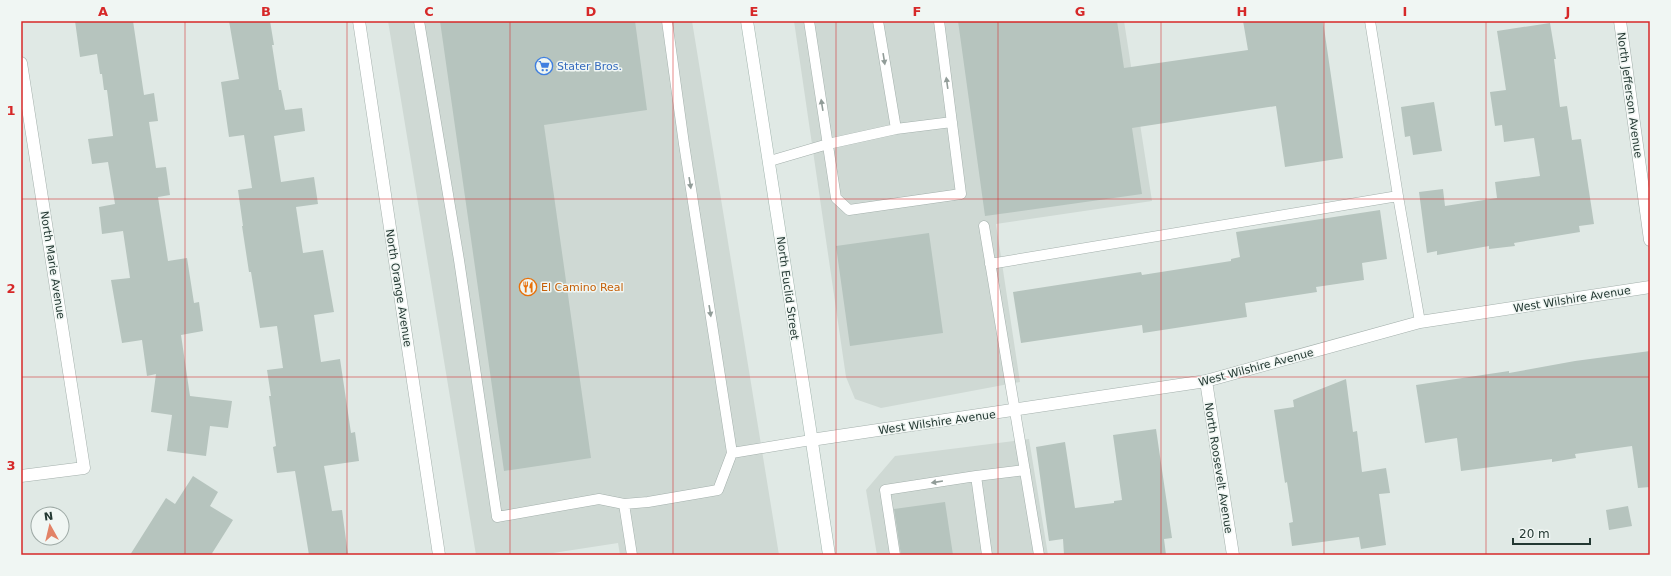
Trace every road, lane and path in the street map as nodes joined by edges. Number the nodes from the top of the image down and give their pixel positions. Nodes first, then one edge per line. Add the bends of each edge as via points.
1 (359, 21) edge
2 (419, 21) edge
3 (667, 21) edge
4 (747, 21) edge
5 (809, 21) edge
6 (878, 21) edge
7 (939, 21) edge
8 (1370, 21) edge
9 (1620, 21) edge
10 (21, 63) edge
11 (952, 122) junction
12 (896, 129) junction
13 (828, 144) junction
14 (770, 161) junction
15 (1398, 196) junction
16 (984, 226) dead end
17 (1650, 240) edge
18 (990, 264) junction
19 (1650, 287) edge
20 (1420, 322) junction
21 (1206, 382) junction
22 (1015, 411) junction
23 (811, 440) junction
24 (732, 453) junction
25 (1025, 470) junction
26 (21, 476) edge
27 (976, 476) junction
28 (624, 504) junction
29 (439, 555) edge
30 (632, 555) edge
31 (829, 555) edge
32 (895, 555) edge
33 (986, 555) edge
34 (1039, 555) edge
35 (1233, 555) edge

1 - 29 street, North Orange Avenue
2 - 28 lane via 459,260 497,517 599,498
3 -> 24 lane
4 - 14 street, North Euclid Street
13 -> 5 lane
6 -> 12 lane
11 -> 7 lane
8 - 15 lane
9 - 17 street, North Jefferson Avenue
10 - 26 street, North Marie Avenue via 84,468
11 - 12 lane
11 - 13 lane via 961,194 849,210 836,198
12 - 13 lane
13 - 14 lane
14 - 23 street, North Euclid Street
15 - 18 lane
15 - 20 lane
16 - 18 lane
18 - 22 lane
19 - 20 street, West Wilshire Avenue
20 - 21 street, West Wilshire Avenue
21 - 22 street, West Wilshire Avenue
21 - 35 street, North Roosevelt Avenue
22 - 23 street, West Wilshire Avenue
22 - 25 lane
23 - 24 lane
23 - 31 street, North Euclid Street
24 - 28 lane via 718,490
25 - 27 lane
25 - 34 lane
27 -> 32 lane via 885,490
27 - 33 lane
28 - 30 lane

